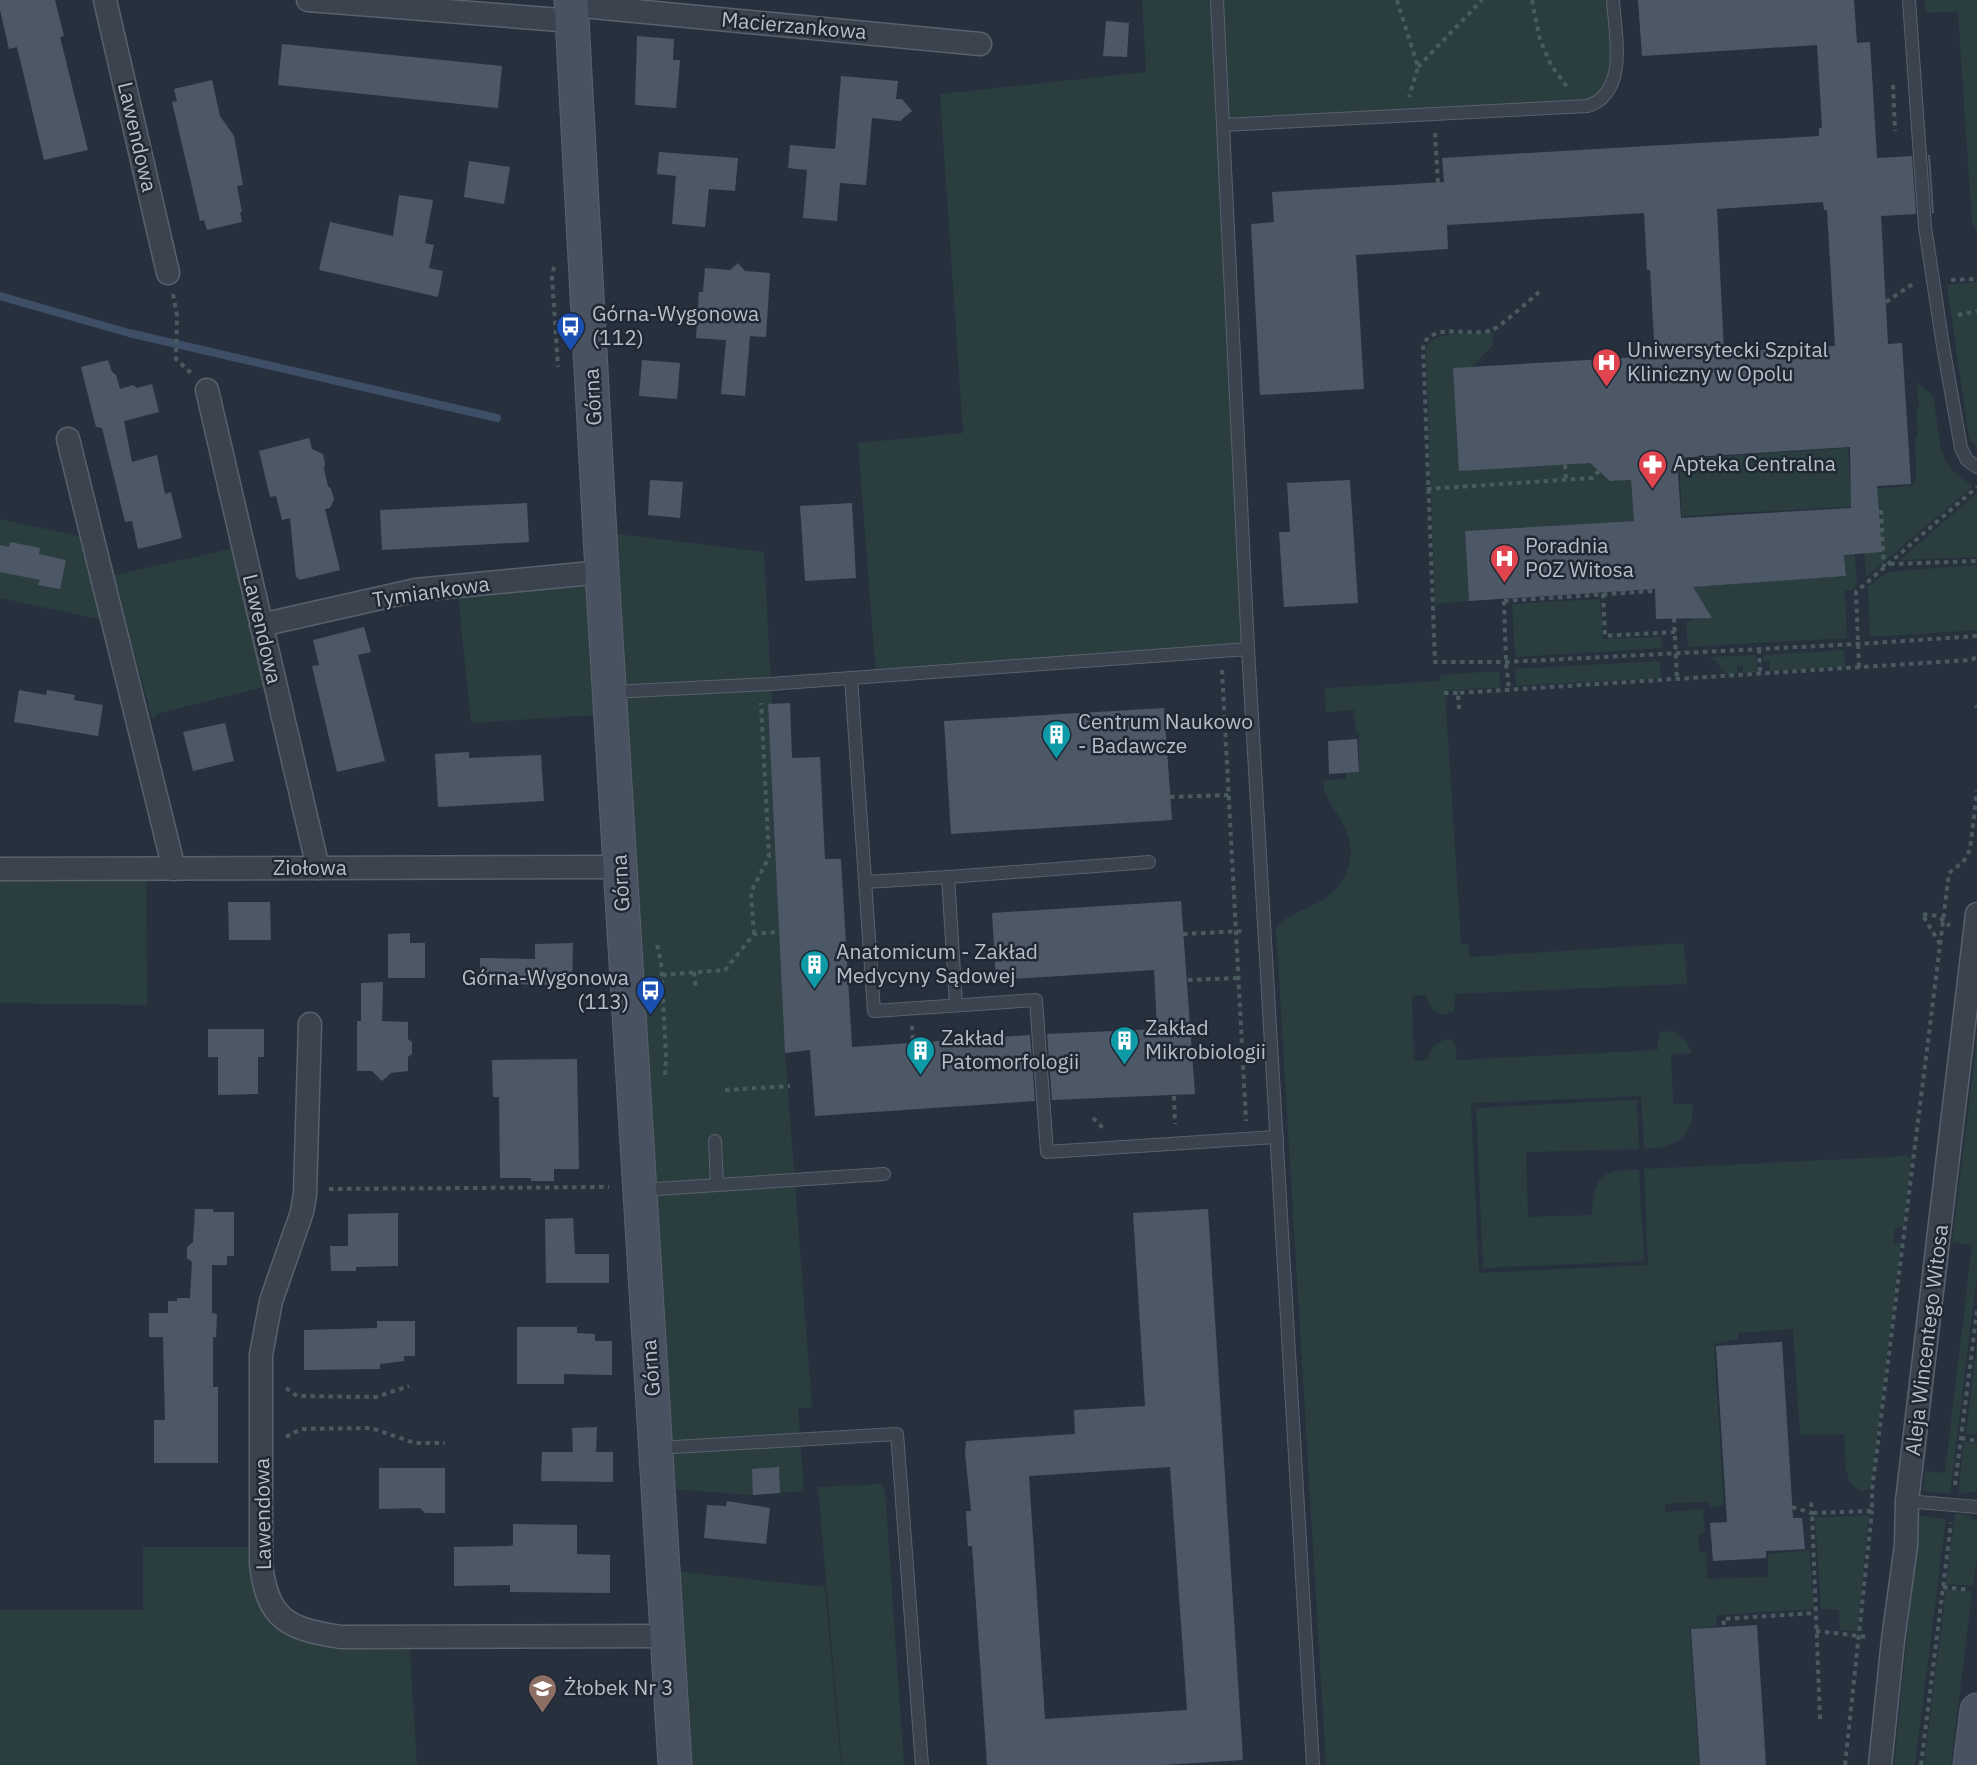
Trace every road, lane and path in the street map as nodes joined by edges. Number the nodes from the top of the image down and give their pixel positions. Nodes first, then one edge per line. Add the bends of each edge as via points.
1 (105, 0) edge
2 (308, 0) edge
3 (1217, 0) edge
4 (1397, 0) edge
5 (1482, 0) edge
6 (1532, 0) edge
7 (1613, 0) edge
8 (1909, 0) edge
9 (572, 9) edge
10 (980, 44) dead end
11 (1418, 67) junction
12 (1580, 107) junction
13 (1434, 115) junction
14 (1404, 116) junction
15 (1223, 125) junction
16 (1438, 184) dead end
17 (168, 273) dead end
18 (1977, 279) edge
19 (1948, 280) dead end
20 (1539, 292) dead end
21 (1977, 311) edge
22 (1948, 317) dead end
23 (176, 322) dead end
24 (176, 359) dead end
25 (207, 390) dead end
26 (68, 439) dead end
27 (1565, 465) dead end
28 (1977, 467) edge
29 (1599, 471) dead end
30 (1566, 480) junction
31 (1977, 487) edge
32 (1427, 489) junction
33 (1881, 510) dead end
34 (1977, 561) edge
35 (1889, 564) junction
36 (1884, 568) junction
37 (602, 573) junction
38 (1655, 591) dead end
39 (1603, 594) junction
40 (1674, 618) dead end
41 (261, 626) junction
42 (1675, 632) junction
43 (1977, 636) edge
44 (1858, 644) junction
45 (1248, 649) junction
46 (1759, 649) junction
47 (1221, 651) junction
48 (1676, 654) junction
49 (1977, 657) edge
50 (1506, 662) junction
51 (1859, 667) junction
52 (1760, 673) junction
53 (851, 678) junction
54 (1677, 679) junction
55 (760, 684) junction
56 (1509, 690) junction
57 (611, 692) junction
58 (1444, 693) dead end
59 (1458, 693) junction
60 (1459, 709) dead end
61 (1977, 791) edge
62 (1229, 795) junction
63 (1170, 797) dead end
64 (1149, 862) dead end
65 (620, 867) junction
66 (318, 868) junction
67 (0, 869) edge
68 (174, 869) junction
69 (948, 877) junction
70 (865, 882) junction
71 (1977, 914) edge
72 (1944, 919) junction
73 (779, 932) dead end
74 (1236, 932) junction
75 (1955, 933) dead end
76 (754, 934) junction
77 (1183, 934) dead end
78 (1941, 945) junction
79 (694, 972) junction
80 (662, 975) dead end
81 (1239, 978) junction
82 (1188, 980) dead end
83 (696, 989) dead end
84 (956, 1005) junction
85 (310, 1024) dead end
86 (790, 1086) dead end
87 (725, 1090) dead end
88 (1174, 1096) dead end
89 (1093, 1118) dead end
90 (1235, 1123) dead end
91 (1176, 1128) dead end
92 (1110, 1132) dead end
93 (1277, 1137) junction
94 (715, 1141) dead end
95 (884, 1174) dead end
96 (717, 1185) junction
97 (320, 1189) dead end
98 (640, 1190) junction
99 (1977, 1311) edge
100 (284, 1386) dead end
101 (409, 1386) dead end
102 (1961, 1438) junction
103 (283, 1440) dead end
104 (1977, 1441) edge
105 (445, 1443) dead end
106 (656, 1448) junction
107 (1811, 1501) dead end
108 (1907, 1501) junction
109 (1953, 1504) junction
110 (1792, 1507) dead end
111 (1977, 1507) edge
112 (1872, 1511) junction
113 (1812, 1513) junction
114 (1943, 1587) junction
115 (1971, 1590) dead end
116 (1815, 1613) junction
117 (1724, 1625) dead end
118 (1816, 1632) junction
119 (667, 1636) junction
120 (1858, 1636) junction
121 (1893, 1640) junction
122 (1977, 1710) edge
123 (1820, 1719) dead end
124 (675, 1765) edge
125 (922, 1765) edge
126 (1313, 1765) edge
127 (1845, 1765) edge
128 (1880, 1765) edge
129 (1921, 1765) edge
130 (1970, 1765) edge

1 - 17 street, Lawendowa
2 - 9 street, Macierzankowa
3 - 15 lane
4 - 11 path
5 - 11 path
6 - 12 path via 1540,40
7 - 12 lane via 1615,74 1604,97
8 - 28 lane, bridge via 1925,227 1961,448 1967,460
9 - 10 street, Macierzankowa
9 - 37 street, Górna
11 - 14 path
12 - 13 lane
13 - 14 lane
13 - 16 path
14 - 15 lane
15 - 45 lane
18 - 19 path
20 - 32 path via 1492,330 1434,333 1426,339 1423,345
21 - 22 path
23 - 24 path
25 - 41 street, Lawendowa
26 - 68 street
27 - 30 path
29 - 30 path via 1592,478
30 - 32 path
31 - 35 path
32 - 50 path via 1434,662
33 - 36 path
34 - 35 path
35 - 36 path
36 - 44 path via 1856,592
37 - 41 street, Tymiankowa via 416,590
37 - 57 street, Górna
38 - 39 path
39 - 42 path via 1605,636
39 - 50 path via 1504,600
40 - 42 path
41 - 66 street, Lawendowa
42 - 48 path
43 - 44 path
44 - 46 path
44 - 51 path
45 - 47 lane
45 - 93 lane
46 - 48 path
46 - 52 path
47 - 53 lane
47 - 62 path
48 - 50 path
48 - 54 path
49 - 51 path
50 - 56 path
51 - 52 path
52 - 54 path
53 - 55 lane
53 - 70 lane
54 - 56 path
55 - 57 lane
55 - 76 path via 769,858 751,892
56 - 59 path
57 - 65 street, Górna
58 - 59 path
59 - 60 path
61 - 72 path via 1970,850 1963,862 1948,873
62 - 63 path
62 - 74 path
64 - 69 lane
65 - 66 street, Ziołowa
65 - 98 street, Górna
66 - 68 street, Ziołowa
67 - 68 street, Ziołowa
69 - 70 lane
69 - 84 lane
70 - 84 lane via 874,1011
71 - 108 street, Aleja Wincentego Witosa
72 - 75 path
72 - 78 path
72 - 78 path via 1922,914
73 - 76 path
74 - 77 path
74 - 81 path
76 - 79 path via 725,970
78 - 112 path
79 - 80 path
79 - 83 path
81 - 82 path
81 - 90 path via 1246,1122
84 - 93 lane via 1036,1000 1047,1152
85 - 119 street, Lawendowa via 305,1194 271,1301 261,1355 261,1563 269,1600 276,1612 291,1623 312,1632 341,1637
86 - 87 path
88 - 91 path
89 - 92 path
93 - 126 lane
94 - 96 lane
95 - 96 lane
96 - 98 lane
97 - 98 path
98 - 106 street, Górna
99 - 102 path
100 - 101 path via 297,1396 364,1397
102 - 104 path
102 - 109 path
103 - 105 path via 301,1429 371,1428 415,1443
106 - 119 street, Górna
106 - 125 lane via 897,1434
107 - 113 path
108 - 109 lane
108 - 121 street, Aleja Wincentego Witosa via 1906,1545
109 - 111 lane
109 - 114 path
110 - 113 path
112 - 113 path
112 - 120 path
113 - 116 path
114 - 115 path
114 - 129 path
116 - 117 path via 1723,1619
116 - 118 path
118 - 120 path
118 - 123 path
119 - 124 street, Górna
120 - 121 path
120 - 127 path
121 - 128 street, Aleja Wincentego Witosa
122 - 130 street

